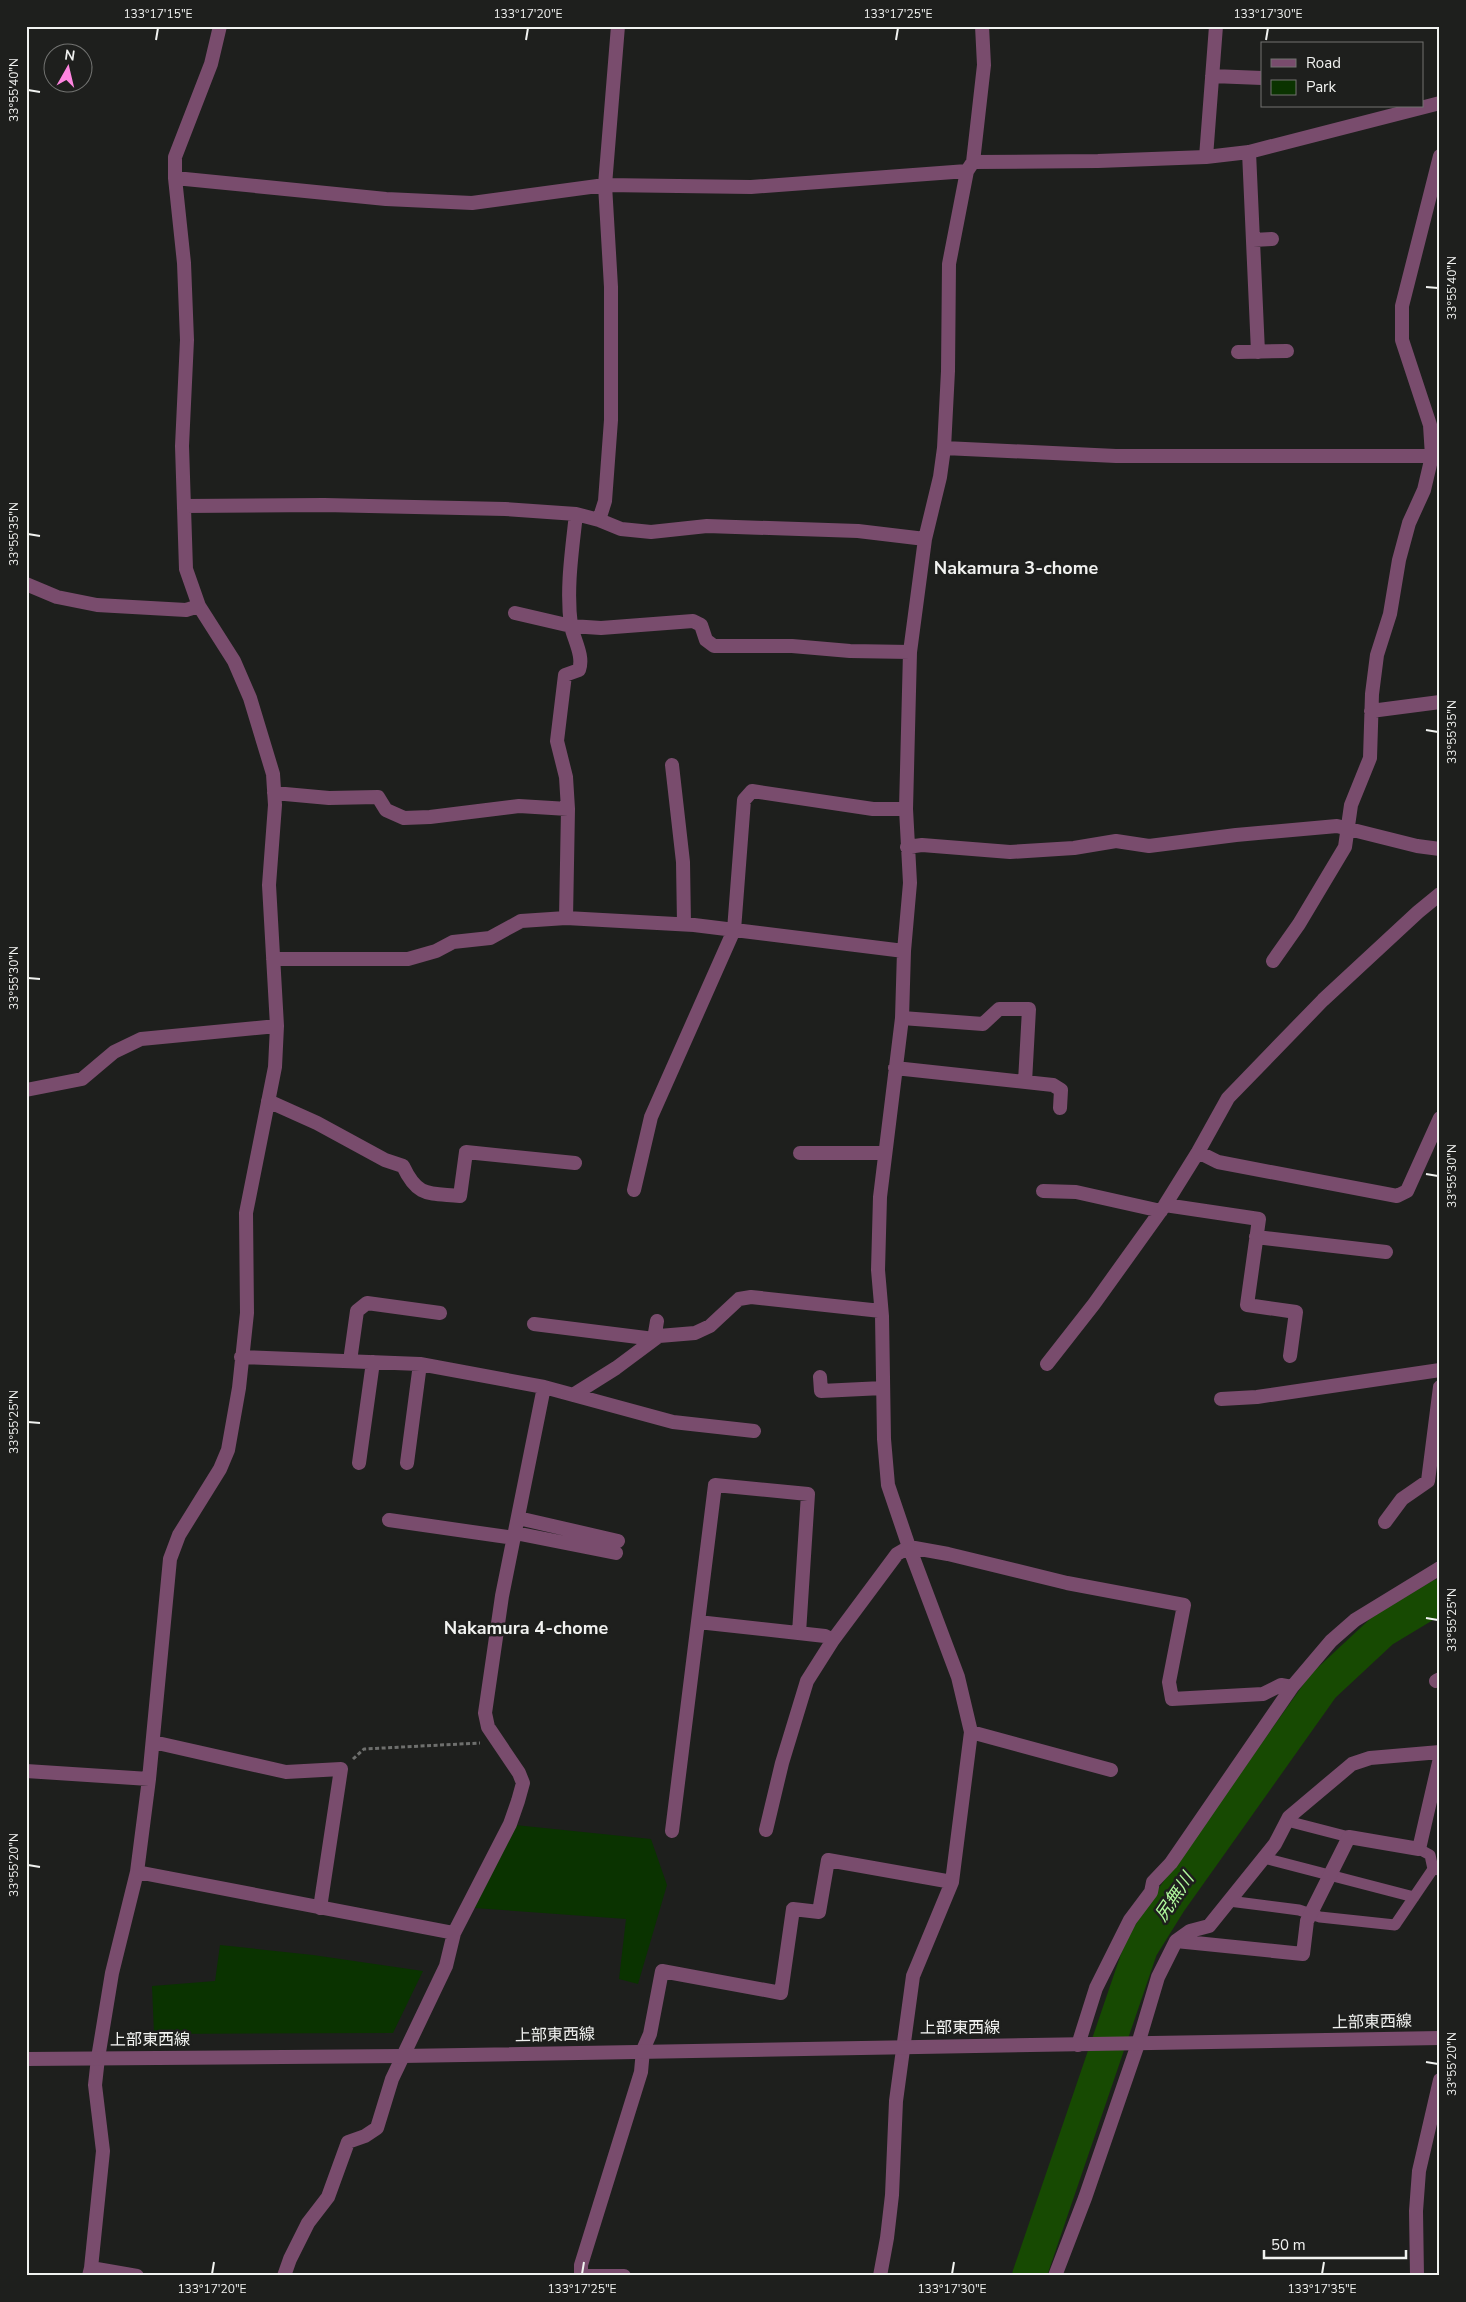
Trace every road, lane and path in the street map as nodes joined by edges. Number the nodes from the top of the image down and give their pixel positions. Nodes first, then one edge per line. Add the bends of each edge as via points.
1 (220, 26) edge
2 (618, 26) edge
3 (982, 26) edge
4 (1216, 26) edge
5 (1212, 76) junction
6 (1261, 78) edge
7 (1440, 103) edge
8 (1424, 107) edge
9 (1421, 108) edge
10 (1250, 152) junction
11 (1440, 156) edge
12 (1206, 157) junction
13 (970, 167) junction
14 (175, 178) junction
15 (605, 185) junction
16 (1272, 239) dead end
17 (1253, 240) junction
18 (1287, 351) dead end
19 (1238, 352) dead end
20 (1258, 352) junction
21 (944, 448) junction
22 (1432, 456) junction
23 (184, 506) junction
24 (576, 514) junction
25 (599, 520) junction
26 (925, 539) junction
27 (26, 584) edge
28 (199, 606) junction
29 (515, 613) dead end
30 (572, 626) junction
31 (910, 652) junction
32 (1440, 702) edge
33 (1371, 711) junction
34 (672, 765) dead end
35 (274, 794) junction
36 (568, 808) junction
37 (906, 809) junction
38 (1348, 829) junction
39 (908, 847) junction
40 (1440, 849) edge
41 (1440, 894) edge
42 (566, 918) junction
43 (684, 924) junction
44 (734, 930) junction
45 (904, 951) junction
46 (273, 959) junction
47 (1274, 961) dead end
48 (902, 1018) junction
49 (277, 1026) junction
50 (895, 1068) junction
51 (1025, 1082) junction
52 (26, 1090) edge
53 (268, 1101) junction
54 (1060, 1108) dead end
55 (1440, 1118) edge
56 (1198, 1152) junction
57 (800, 1153) dead end
58 (885, 1153) junction
59 (575, 1163) dead end
60 (634, 1190) dead end
61 (1043, 1191) dead end
62 (1163, 1208) junction
63 (1256, 1237) junction
64 (1386, 1252) dead end
65 (881, 1312) junction
66 (440, 1313) dead end
67 (657, 1321) dead end
68 (534, 1324) dead end
69 (654, 1339) junction
70 (1290, 1356) dead end
71 (241, 1357) junction
72 (350, 1362) junction
73 (373, 1362) junction
74 (420, 1364) junction
75 (1047, 1364) dead end
76 (1440, 1370) edge
77 (820, 1377) dead end
78 (544, 1387) junction
79 (1440, 1387) edge
80 (884, 1388) junction
81 (573, 1395) junction
82 (1221, 1399) dead end
83 (754, 1431) dead end
84 (359, 1463) dead end
85 (407, 1463) dead end
86 (518, 1518) junction
87 (389, 1520) dead end
88 (1385, 1522) dead end
89 (514, 1535) junction
90 (909, 1547) junction
91 (1440, 1568) edge
92 (698, 1622) junction
93 (800, 1633) junction
94 (832, 1640) junction
95 (1292, 1687) junction
96 (971, 1732) junction
97 (153, 1742) junction
98 (498, 1742) junction
99 (1440, 1752) edge
100 (1440, 1758) edge
101 (340, 1769) junction
102 (1110, 1770) dead end
103 (26, 1771) edge
104 (150, 1779) junction
105 (1287, 1821) junction
106 (766, 1830) dead end
107 (672, 1831) dead end
108 (1349, 1837) junction
109 (1419, 1849) junction
110 (1264, 1858) junction
111 (1436, 1870) edge
112 (137, 1872) junction
113 (1330, 1875) junction
114 (952, 1882) junction
115 (1414, 1897) junction
116 (1229, 1901) junction
117 (320, 1908) junction
118 (1310, 1914) junction
119 (454, 1933) junction
120 (1176, 1941) junction
121 (1440, 2038) edge
122 (1132, 2044) junction
123 (1081, 2045) junction
124 (903, 2046) junction
125 (643, 2050) junction
126 (402, 2056) junction
127 (98, 2058) junction
128 (26, 2059) edge
129 (1440, 2080) edge
130 (90, 2272) edge
131 (580, 2275) edge
132 (138, 2276) edge
133 (284, 2276) edge
134 (624, 2276) edge
135 (880, 2276) edge
136 (1055, 2276) edge
137 (1417, 2276) edge

1 - 14 street via 211,64 175,157
2 - 15 street
3 - 13 street via 984,65
4 - 5 street
5 - 6 street
5 - 12 street
7 - 8 street
9 - 10 street
10 - 12 street
10 - 17 street
11 - 22 street via 1402,306 1402,340 1430,425
12 - 13 street
13 - 15 street via 751,187
13 - 21 street via 949,264
14 - 15 street via 386,199 472,203
14 - 23 street via 184,263 187,340 182,446
15 - 25 street via 611,294 611,420 605,501
16 - 17 street
17 - 20 street
18 - 20 street
19 - 20 street
21 - 22 street via 1116,456
21 - 26 street
22 - 33 street via 1424,490 1409,523 1399,560 1390,614 1378,655
23 - 24 street via 324,505
23 - 28 street via 186,569
24 - 25 street
24 - 30 street via 569,579
25 - 26 street via 621,529 651,532 707,526 858,531
26 - 31 street
27 - 28 street via 57,596 97,605 186,610
28 - 35 street via 234,661 250,698 273,774
29 - 30 street
30 - 31 street via 600,628 693,621 701,625 706,640 714,646
30 - 36 street via 581,663 579,670 565,675 558,741 566,777
31 - 37 street
32 - 33 street
33 - 38 street via 1370,758 1351,806
34 - 43 street via 683,862
35 - 36 street via 378,798 386,810 404,818 519,806
35 - 46 street via 269,885
36 - 42 street
37 - 39 street
37 - 44 street via 873,809 752,791 744,800
38 - 39 street via 1337,826 1149,846 1116,841 1074,848 1010,852 922,845
38 - 40 street
38 - 47 street via 1345,847
39 - 45 street via 910,883
41 - 56 street via 1323,1000 1228,1098
42 - 43 street
42 - 46 street via 522,921 490,938 453,942 408,959
43 - 44 street
44 - 45 street
44 - 60 street via 651,1117
45 - 48 street
46 - 49 street
48 - 50 street
48 - 51 street via 982,1024 999,1009 1029,1009
49 - 52 street via 141,1039 114,1052 82,1079
49 - 53 street via 275,1067
50 - 51 street
50 - 58 street
51 - 54 street via 1053,1085 1061,1090
53 - 59 street via 403,1166 411,1183 429,1193 460,1196 466,1152
53 - 71 street via 246,1213 248,1313
55 - 56 street via 1407,1191 1397,1196 1218,1162
56 - 62 street
57 - 58 street
58 - 65 street via 879,1206
61 - 62 street via 1076,1192
62 - 63 street via 1258,1219
62 - 75 street
63 - 64 street
63 - 70 street via 1247,1305 1296,1312
65 - 69 street via 751,1297 739,1299 710,1326 695,1333
65 - 80 street
66 - 72 street via 367,1304 357,1311
67 - 69 street
68 - 69 street
69 - 81 street
71 - 72 street
71 - 97 street via 228,1450 220,1469 179,1535 170,1559
72 - 73 street
73 - 74 street
73 - 84 street
74 - 78 street
74 - 85 street
76 - 82 street via 1267,1396
77 - 80 street via 821,1391
78 - 81 street
78 - 86 street
79 - 88 street via 1428,1481 1402,1499
80 - 90 street via 888,1485
81 - 83 street via 673,1422
86 - 89 street
86 - 89 street via 617,1547
87 - 89 street
89 - 98 street via 485,1713 488,1727
90 - 94 street via 896,1554
90 - 95 street via 1184,1606 1169,1682 1172,1699 1263,1694 1281,1685
90 - 96 street via 958,1677
91 - 95 street via 1355,1620 1331,1641
92 - 93 street
92 - 93 street via 715,1485 808,1494
92 - 107 street
93 - 94 street
94 - 106 street via 807,1681
95 - 123 street via 1171,1863 1153,1882 1151,1892 1130,1920 1096,1988
96 - 102 street
96 - 114 street
97 - 101 street via 286,1772
97 - 104 street
98 - 101 path via 364,1749
98 - 119 street via 523,1783 510,1824
99 - 105 street via 1370,1758 1352,1764
100 - 109 street
101 - 117 street
103 - 104 street
104 - 112 street
105 - 108 lane
105 - 110 street
108 - 109 street
108 - 113 street
109 - 111 lane via 1430,1855
110 - 113 lane
110 - 116 street
111 - 115 lane
112 - 117 street
112 - 127 street via 112,1973
113 - 115 lane
113 - 118 street
114 - 124 street via 913,1976
114 - 125 street via 828,1860 819,1912 793,1909 781,1993 662,1971 650,2034
115 - 118 lane via 1395,1925
116 - 118 lane
116 - 120 street via 1209,1926 1190,1931
117 - 119 street
118 - 120 street via 1303,1954
119 - 126 street via 446,1966
120 - 122 street
121 - 122 street, 上部東西線
122 - 123 street, 上部東西線
122 - 136 street via 1085,2198
123 - 124 street, 上部東西線
124 - 125 street, 上部東西線
124 - 135 street via 896,2100 892,2195
125 - 126 street, 上部東西線
125 - 131 street via 641,2072
126 - 127 street, 上部東西線
126 - 133 street via 377,2128 348,2142 328,2198 308,2222
127 - 128 street, 上部東西線
127 - 130 street via 95,2084 103,2152
129 - 137 street via 1419,2171
130 - 132 street
131 - 134 street

